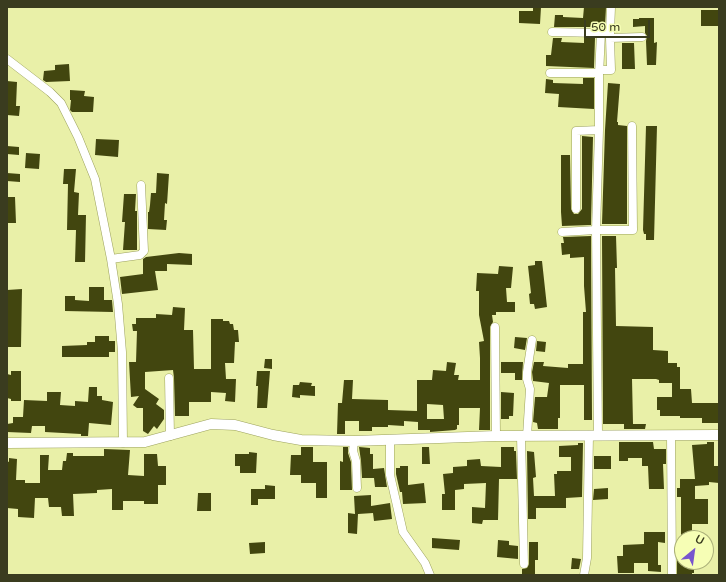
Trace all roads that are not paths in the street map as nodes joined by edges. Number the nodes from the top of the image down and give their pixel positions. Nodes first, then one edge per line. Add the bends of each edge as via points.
1 (611, 7) edge
2 (552, 32) dead end
3 (601, 33) junction
4 (610, 35) junction
5 (642, 37) dead end
6 (7, 59) edge
7 (599, 71) junction
8 (550, 73) dead end
9 (632, 126) dead end
10 (599, 130) junction
11 (140, 185) dead end
12 (576, 209) dead end
13 (596, 230) junction
14 (562, 232) dead end
15 (111, 259) junction
16 (495, 327) dead end
17 (532, 340) dead end
18 (169, 378) dead end
19 (593, 435) junction
20 (671, 435) junction
21 (719, 435) edge
22 (170, 436) junction
23 (496, 436) junction
24 (524, 436) junction
25 (390, 440) junction
26 (354, 441) junction
27 (7, 443) edge
28 (123, 443) junction
29 (357, 488) dead end
30 (524, 564) dead end
31 (430, 575) edge
32 (584, 575) edge
33 (672, 575) edge

1 - 4 street
2 - 3 street
3 - 4 street
3 - 7 street
4 - 5 street
4 - 7 street via 611,70
6 - 15 street via 61,103 95,179
7 - 8 street
7 - 10 street
9 - 13 street via 633,230
10 - 12 street via 576,131
10 - 13 street
11 - 15 street via 144,251 140,255
13 - 14 street
13 - 19 street
15 - 28 street via 122,352
16 - 23 street
17 - 24 street via 527,372 530,390
18 - 22 street
19 - 20 street
19 - 24 street
19 - 32 street
20 - 21 street
20 - 33 street
22 - 26 street via 211,424 226,424 301,440
22 - 28 street via 145,442
23 - 24 street
23 - 25 street
24 - 30 street
25 - 26 street
25 - 31 street via 390,475 403,532 425,563
26 - 29 street
27 - 28 street

